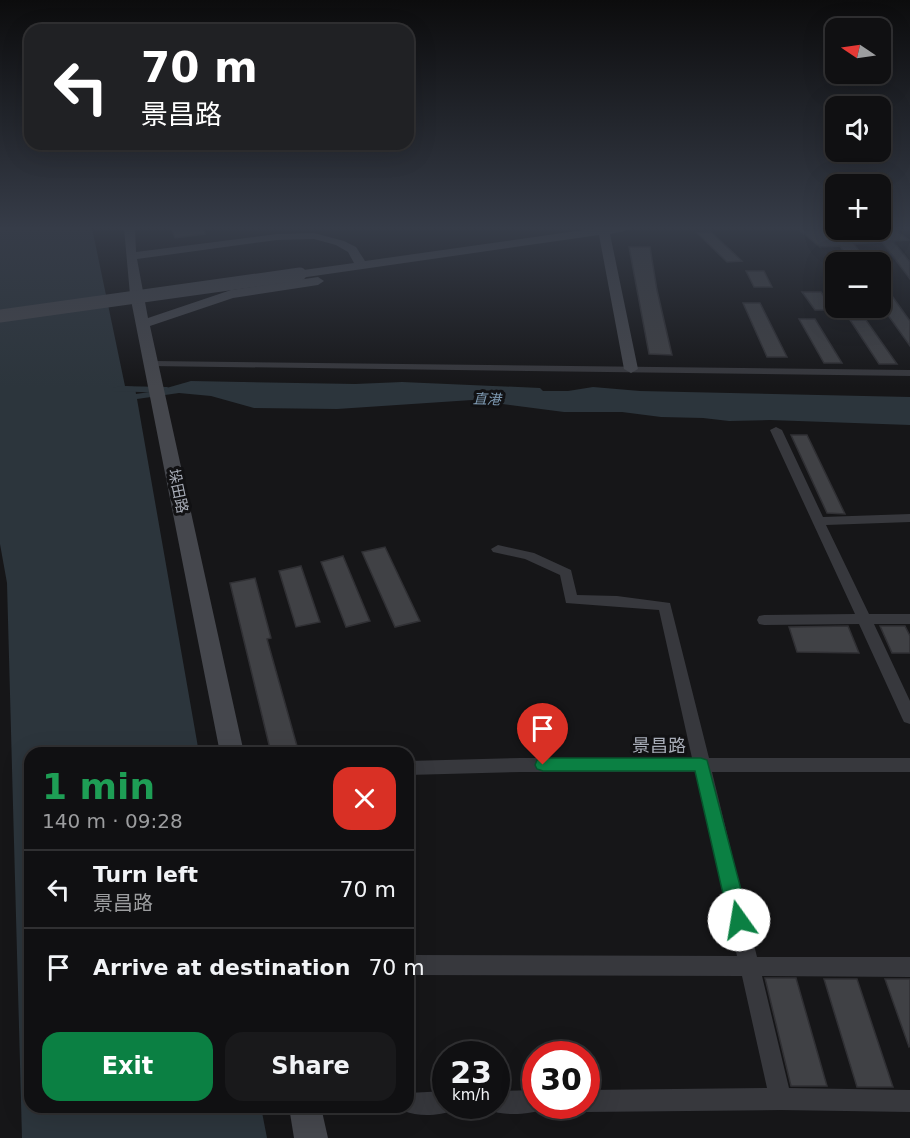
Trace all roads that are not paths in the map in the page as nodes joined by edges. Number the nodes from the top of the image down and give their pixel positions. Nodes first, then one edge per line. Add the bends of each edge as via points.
1 (135, 281) edge
2 (229, 281) edge
3 (237, 281) edge
4 (324, 281) edge
5 (614, 281) edge
6 (0, 311) edge
7 (0, 316) edge
8 (144, 324) junction
9 (631, 369) junction
10 (155, 370) junction
11 (910, 373) edge
12 (776, 430) dead end
13 (910, 518) edge
14 (819, 521) junction
15 (498, 549) dead end
16 (764, 620) dead end
17 (866, 620) junction
18 (910, 620) edge
19 (910, 718) edge
20 (231, 747) edge
21 (701, 765) junction
22 (910, 765) edge
23 (414, 768) edge
24 (414, 965) edge
25 (749, 965) junction
26 (910, 967) edge
27 (781, 1099) junction
28 (600, 1101) edge
29 (910, 1101) edge
30 (432, 1102) edge
31 (414, 1103) edge
32 (306, 1113) edge
33 (311, 1138) edge

1 - 8 street, 垛田路
2 - 6 street, bridge
3 - 7 street, bridge
4 - 8 street via 231,294
5 - 9 street
8 - 10 street, 垛田路
9 - 10 street
9 - 11 street
10 - 20 street, 垛田路
12 - 14 street
13 - 14 street
14 - 17 street
15 - 21 street via 529,556 566,573 571,600 665,606
16 - 17 street
17 - 18 street
17 - 19 street
21 - 22 street, 景昌路
21 - 23 street, 景昌路
21 - 25 street
24 - 25 street
25 - 26 street
25 - 27 street
27 - 28 street
27 - 29 street
30 - 31 street
32 - 33 street

